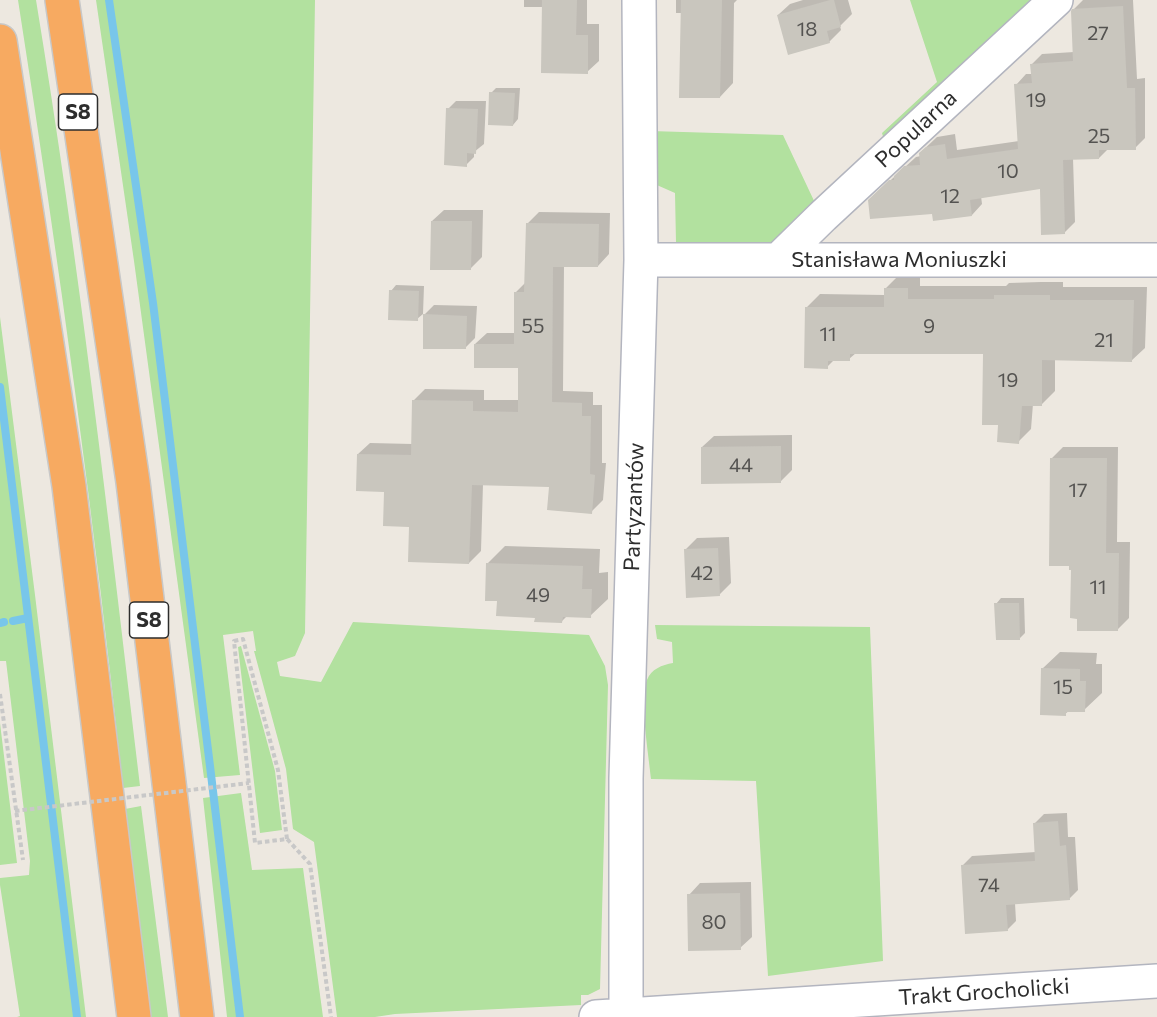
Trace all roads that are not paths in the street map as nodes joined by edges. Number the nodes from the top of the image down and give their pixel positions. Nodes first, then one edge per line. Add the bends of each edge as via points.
1 (62, 0) edge
2 (639, 0) edge
3 (1056, 0) edge
4 (0, 41) edge
5 (641, 260) junction
6 (778, 260) junction
7 (1157, 260) edge
8 (1157, 981) edge
9 (611, 1016) edge
10 (134, 1017) edge
11 (197, 1017) edge

1 - 11 highway, S8 via 133,482
2 - 5 street, Partyzantów
3 - 6 street, Popularna
4 - 10 highway via 69,486
5 - 6 street, Stanisława Moniuszki
5 - 9 street, Partyzantów via 626,778
6 - 7 street, Stanisława Moniuszki
8 - 9 street, Trakt Grocholicki

